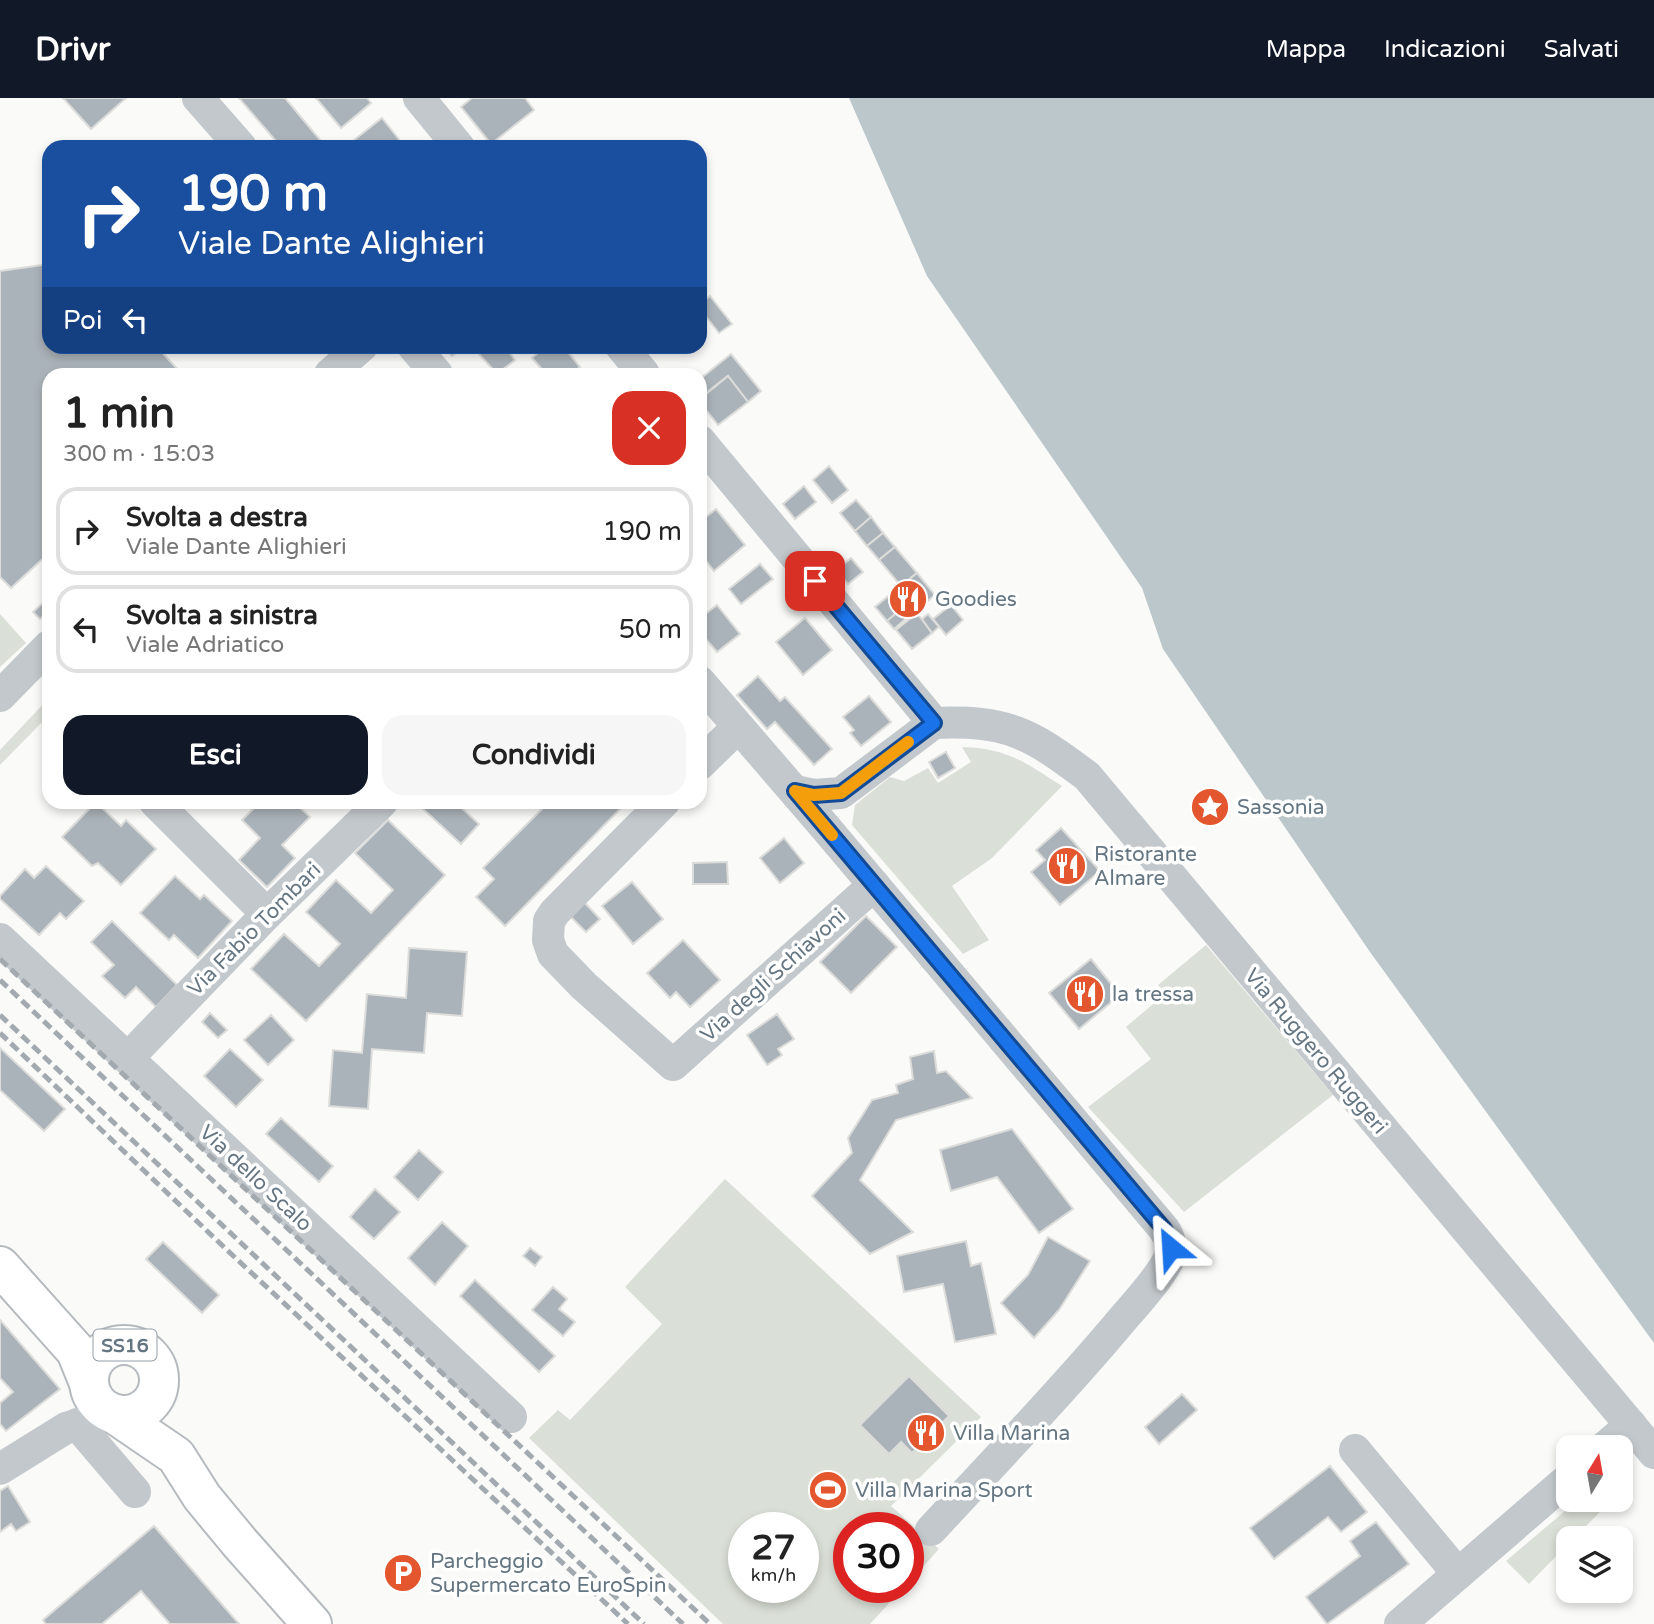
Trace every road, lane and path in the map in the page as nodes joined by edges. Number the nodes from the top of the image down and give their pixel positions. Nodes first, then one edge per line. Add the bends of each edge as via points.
1 (198, 98) edge
2 (419, 98) edge
3 (235, 140) edge
4 (453, 140) edge
5 (353, 354) edge
6 (420, 354) edge
7 (628, 354) edge
8 (337, 368) edge
9 (432, 368) edge
10 (639, 368) edge
11 (707, 449) edge
12 (42, 653) edge
13 (707, 690) edge
14 (0, 696) edge
15 (934, 723) junction
16 (738, 727) junction
17 (707, 757) edge
18 (795, 791) junction
19 (162, 809) edge
20 (375, 809) edge
21 (657, 809) edge
22 (874, 885) junction
23 (267, 914) junction
24 (0, 939) edge
25 (128, 1058) junction
26 (0, 1266) edge
27 (27, 1295) junction
28 (115, 1346) junction
29 (158, 1392) junction
30 (96, 1406) junction
31 (511, 1417) dead end
32 (1630, 1425) junction
33 (1619, 1435) edge
34 (1355, 1450) dead end
35 (1654, 1453) edge
36 (176, 1456) junction
37 (0, 1469) edge
38 (1556, 1489) edge
39 (135, 1492) dead end
40 (930, 1530) dead end
41 (1458, 1574) junction
42 (312, 1624) edge
43 (1400, 1624) edge

1 - 3 street
2 - 4 street
5 - 8 street
6 - 9 street
7 - 10 street
11 - 15 street
12 - 14 street
13 - 16 street
15 - 18 street via 841,793
15 - 32 street, Via Ruggero Ruggeri via 988,724 1018,733 1049,747 1087,776
16 - 17 street
16 - 18 street
18 - 22 street
19 - 23 street
20 - 23 street, Via Fabio Tombari
21 - 22 street, Via degli Schiavoni via 555,912 549,921 548,940 553,954 584,986 673,1065
22 - 40 street via 1164,1229 1170,1244 1167,1264 1101,1344
23 - 25 street, Via Fabio Tombari
24 - 25 street, Via dello Scalo
25 - 31 street, Via dello Scalo
26 - 27 main road, SS16
27 - 28 main road, SS16
27 - 30 main road, SS16 via 76,1351
28 - 29 main road, SS16 via 135,1346 151,1357 159,1376
28 - 30 main road, SS16 via 92,1364
29 - 30 main road via 141,1410 122,1415
29 - 36 main road, SS16 via 167,1406
30 - 36 main road, SS16
30 - 37 street
30 - 39 street
32 - 33 street
32 - 35 street, Via Ruggero Ruggeri
34 - 41 street
36 - 42 main road, SS16 via 217,1515
38 - 41 street
41 - 43 street

